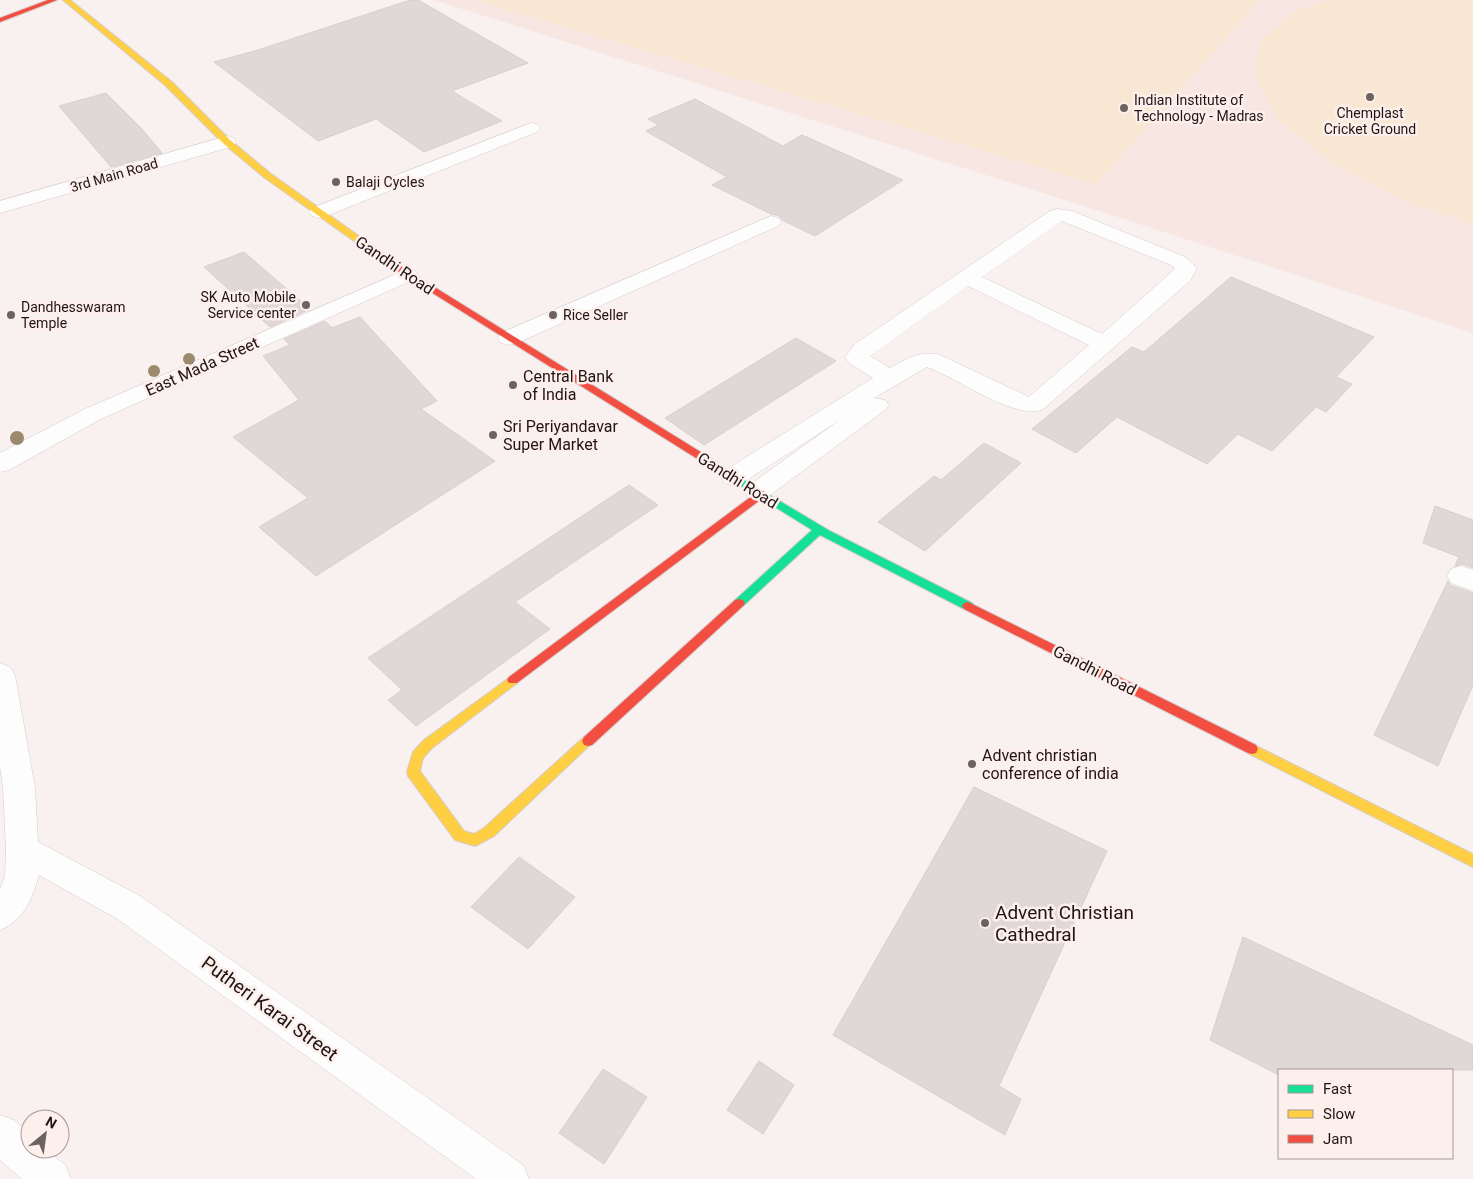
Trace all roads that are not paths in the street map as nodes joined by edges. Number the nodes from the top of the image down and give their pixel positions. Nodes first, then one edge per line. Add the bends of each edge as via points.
1 (54, 0) edge
2 (66, 0) edge
3 (0, 20) edge
4 (531, 128) dead end
5 (227, 142) junction
6 (0, 207) edge
7 (319, 212) junction
8 (771, 222) dead end
9 (408, 275) junction
10 (966, 277) junction
11 (509, 338) junction
12 (1102, 343) junction
13 (889, 378) junction
14 (882, 402) dead end
15 (0, 464) edge
16 (733, 477) junction
17 (758, 493) junction
18 (819, 530) junction
19 (0, 675) edge
20 (22, 850) junction
21 (1473, 861) edge
22 (5, 910) edge
23 (0, 1134) edge
24 (51, 1179) edge
25 (509, 1179) edge

1 - 3 street
2 - 5 street, Gandhi Road via 169,84
4 - 7 street
5 - 6 street, 3rd Main Road
5 - 7 street, Gandhi Road
7 - 9 street, Gandhi Road
8 - 11 street
9 - 11 street, Gandhi Road
9 - 15 street, East Mada Street via 93,414
10 - 12 street
10 - 12 street via 1060,215 1183,264 1186,268 1182,276
10 - 13 street via 856,356
11 - 16 street, Gandhi Road
12 - 13 street via 1034,405 1022,403 930,359
13 - 16 street
14 - 17 street
16 - 17 street, Gandhi Road
17 - 18 street, Gandhi Road
17 - 18 street via 428,744 417,756 413,772 460,836 475,840 489,832
18 - 21 street, Gandhi Road
19 - 20 street via 19,788
20 - 22 street via 22,876
20 - 25 street, Putheri Karai Street via 128,907
23 - 24 street

